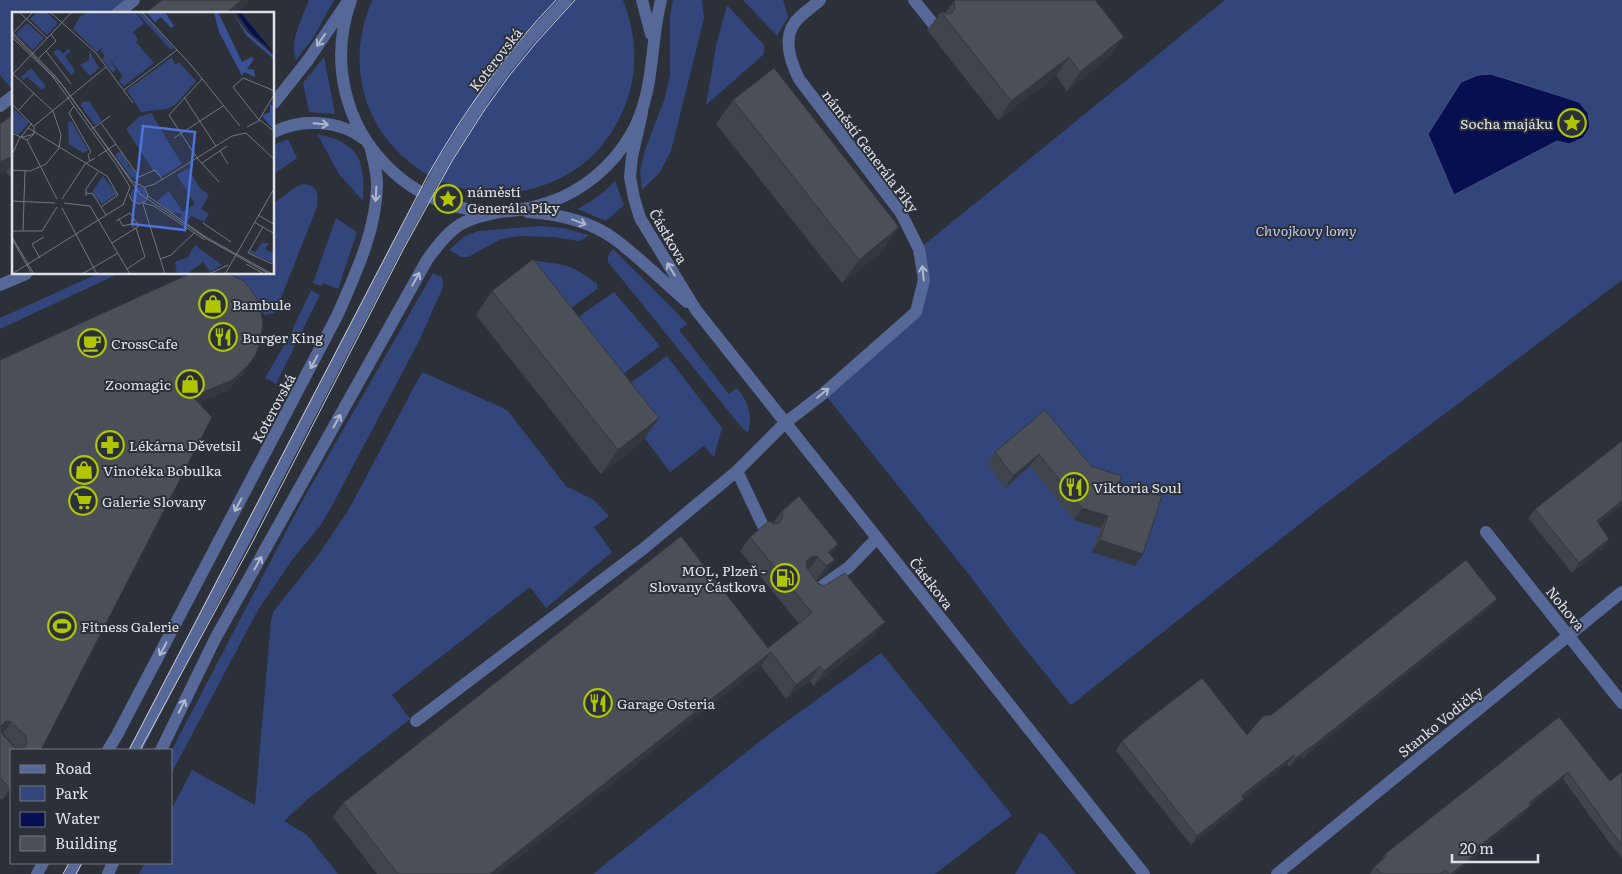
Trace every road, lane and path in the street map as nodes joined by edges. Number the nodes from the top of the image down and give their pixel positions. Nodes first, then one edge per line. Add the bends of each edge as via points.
1 (134, 0) edge
2 (350, 0) edge
3 (566, 0) edge
4 (642, 0) edge
5 (661, 0) edge
6 (820, 0) edge
7 (914, 0) edge
8 (119, 12) edge
9 (934, 25) dead end
10 (652, 59) junction
11 (12, 97) edge
12 (275, 102) edge
13 (0, 106) edge
14 (642, 113) junction
15 (275, 132) edge
16 (368, 143) junction
17 (426, 194) junction
18 (514, 211) junction
19 (500, 212) junction
20 (24, 275) edge
21 (0, 285) edge
22 (696, 310) junction
23 (785, 423) junction
24 (737, 471) junction
25 (765, 530) edge
26 (1486, 532) dead end
27 (878, 538) junction
28 (804, 578) edge
29 (1622, 592) edge
30 (1568, 635) junction
31 (1622, 703) edge
32 (416, 721) dead end
33 (117, 735) junction
34 (101, 749) edge
35 (109, 749) edge
36 (136, 749) edge
37 (161, 749) edge
38 (1144, 874) edge
39 (1277, 874) edge

1 - 8 street
2 -> 12 street
2 - 16 street, Koterovská via 342,33 342,78 350,106
3 - 17 street, Koterovská via 488,91
4 - 10 street, Koterovská via 652,38
5 - 10 street, Koterovská
23 -> 6 street, náměstí Generála Píky via 916,312 924,280 919,249 901,213 794,70 789,40 792,26
7 - 9 street
10 - 14 street, Koterovská via 650,87
11 - 13 street
14 - 18 street, Koterovská via 617,155 582,187 538,206
22 -> 14 street, Částkova via 640,218 634,198 630,177
15 -> 16 street via 295,125 327,124 345,127
16 - 17 street, Koterovská via 401,179
16 -> 33 street, Koterovská via 377,182 376,202 361,258 337,316
17 - 19 street, Koterovská via 454,206
17 - 36 street, Koterovská
18 - 19 street, Koterovská
18 -> 22 street, Částkova via 558,216 615,239
37 -> 19 street, Koterovská via 215,639 427,260 442,239 462,223 476,216
20 - 21 street
22 - 23 street, Částkova
23 - 24 street, náměstí Generála Píky
23 - 27 street, Částkova
24 - 25 street
24 - 32 street, náměstí Generála Píky via 643,549
26 - 30 street, Nohova
27 - 28 street via 848,567 814,592
27 - 38 street, Částkova
29 - 30 street, Stanko Vodičky
30 - 31 street, Nohova
30 - 39 street, Stanko Vodičky
33 - 34 street
33 - 35 street, Koterovská

